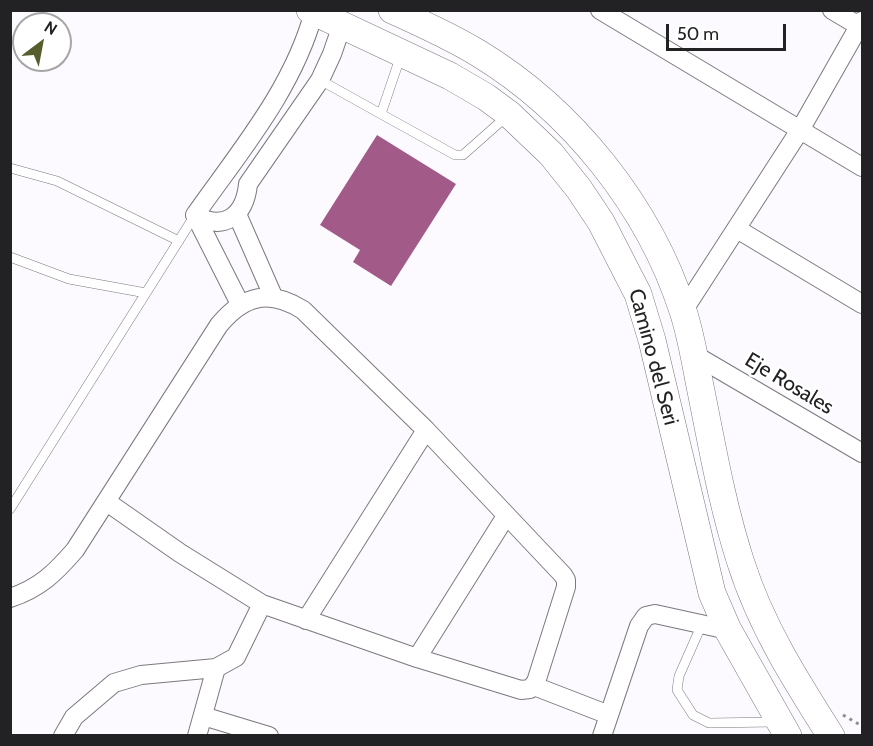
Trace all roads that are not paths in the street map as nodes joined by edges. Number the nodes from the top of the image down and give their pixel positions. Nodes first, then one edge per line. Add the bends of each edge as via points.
1 (392, 10) edge
2 (600, 10) edge
3 (832, 10) edge
4 (312, 11) edge
5 (861, 24) edge
6 (342, 25) junction
7 (402, 52) junction
8 (320, 80) junction
9 (273, 103) junction
10 (381, 114) junction
11 (509, 114) junction
12 (296, 117) junction
13 (800, 130) junction
14 (862, 167) edge
15 (10, 168) edge
16 (227, 169) junction
17 (248, 184) junction
18 (237, 214) junction
19 (195, 215) junction
20 (737, 229) junction
21 (179, 241) junction
22 (10, 257) edge
23 (146, 293) junction
24 (273, 296) junction
25 (240, 304) junction
26 (862, 304) edge
27 (683, 311) junction
28 (693, 354) junction
29 (426, 430) junction
30 (862, 453) edge
31 (107, 502) junction
32 (10, 509) edge
33 (506, 516) junction
34 (10, 598) edge
35 (262, 604) junction
36 (306, 620) junction
37 (715, 627) junction
38 (417, 658) junction
39 (216, 668) junction
40 (534, 686) junction
41 (609, 715) junction
42 (203, 716) junction
43 (784, 729) edge
44 (63, 735) edge
45 (197, 735) edge
46 (269, 735) edge
47 (602, 735) edge
48 (831, 735) edge

1 - 27 main road, Camino del Seri via 479,53 557,113 601,158 636,210
2 - 13 street
3 - 5 street
4 - 6 main road, Camino del Seri
4 - 9 street via 299,57
5 - 13 street
6 - 7 main road, Camino del Seri
6 - 8 street
7 - 10 lane
7 - 11 main road, Camino del Seri via 450,75
8 - 10 lane
8 - 12 street
9 - 12 street
9 - 16 street
10 - 11 lane via 454,155 463,155
11 - 37 main road, Camino del Seri via 551,153 579,189 601,222 638,294 712,593
12 - 17 street
13 - 14 street
13 - 20 street
15 - 21 lane via 57,181
16 - 17 street
16 - 19 street
17 - 18 street via 247,196
18 - 19 street via 213,222
18 - 24 street
19 - 21 lane
19 - 25 street
20 - 26 street
20 - 27 street
21 - 23 lane
22 - 23 lane via 69,279
23 - 32 lane
24 - 25 street
24 - 29 street via 303,310
25 - 31 street via 219,325
27 - 28 main road, Camino del Seri
28 - 30 street, Eje Rosales
28 - 48 main road, Camino del Seri via 725,508 741,564 788,668
29 - 33 street
29 - 36 street
31 - 34 street via 54,574 29,592
31 - 35 street
33 - 38 street
33 - 40 street via 566,580
35 - 36 street
35 - 39 street via 236,657
36 - 38 street
37 - 41 street via 655,614 646,616 639,626
37 - 43 main road, Camino del Seri
37 - 43 lane via 679,676 677,690 693,715 709,723
38 - 40 street via 521,690
39 - 42 street
39 - 44 street via 141,675 114,683 74,717
40 - 41 street
41 - 47 street
42 - 45 street
42 - 46 street

